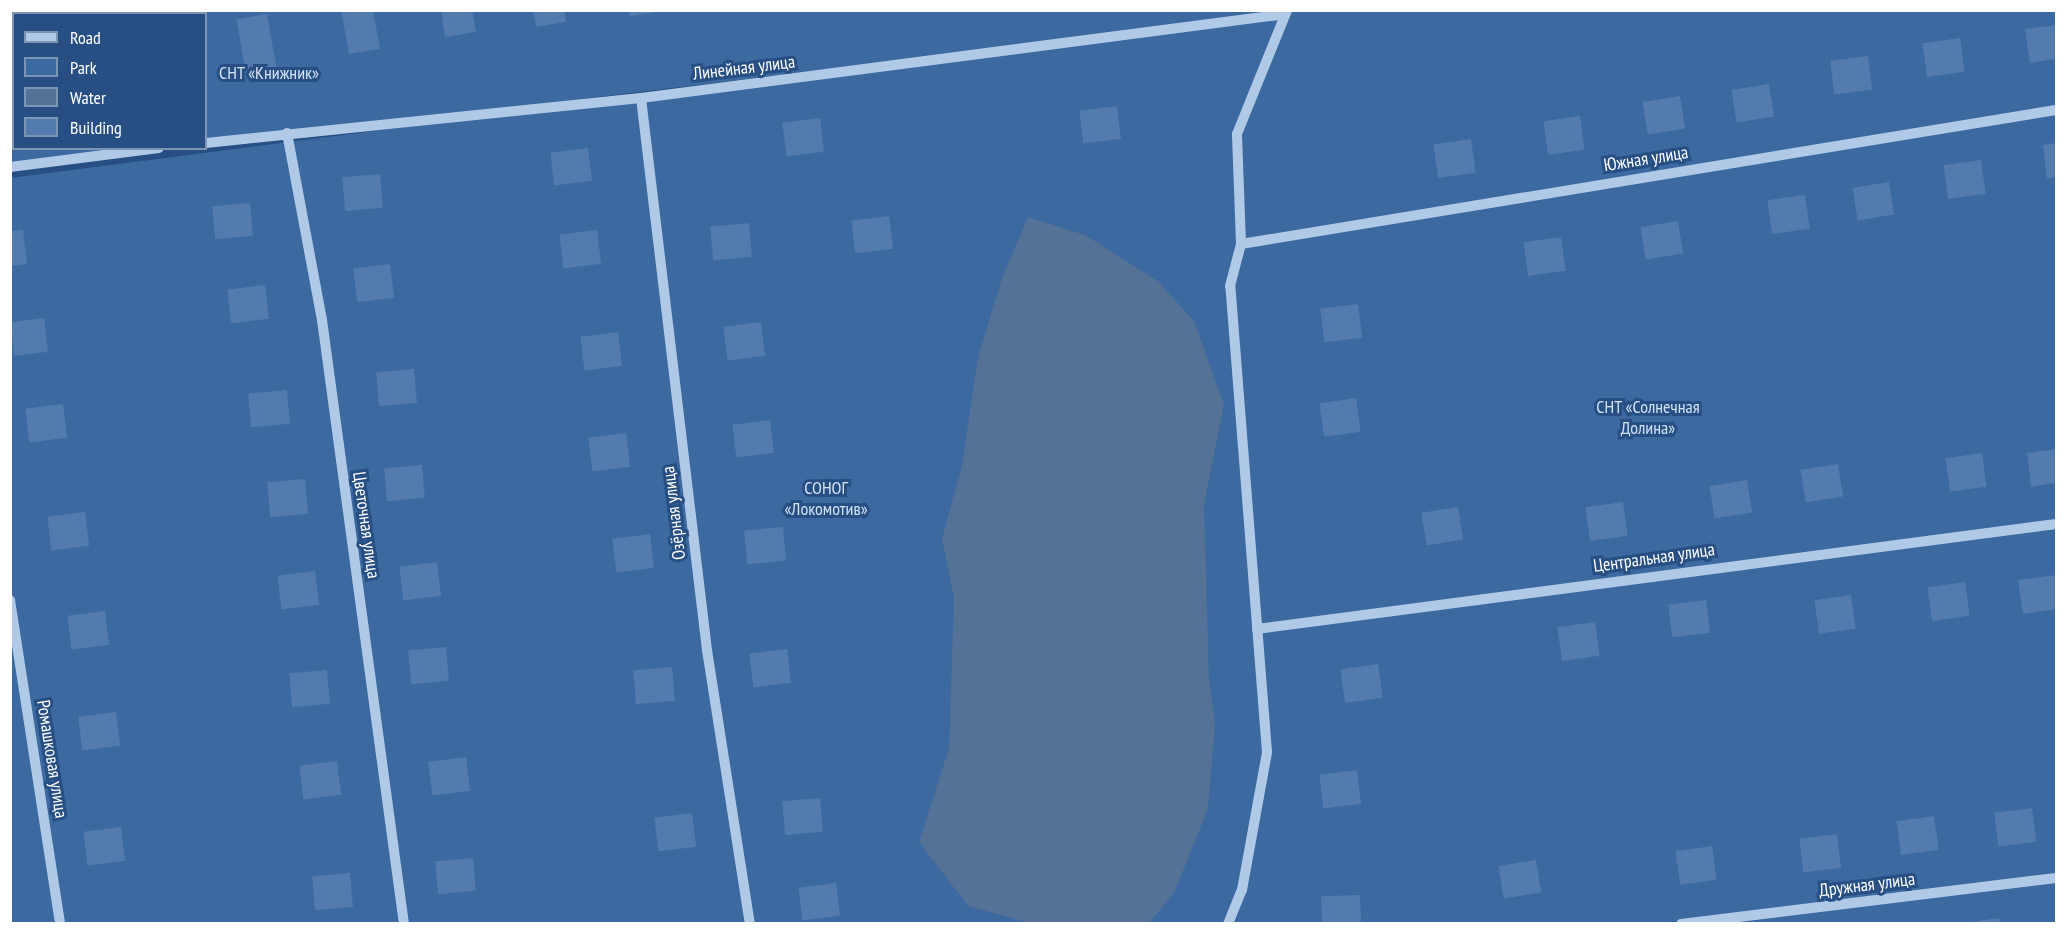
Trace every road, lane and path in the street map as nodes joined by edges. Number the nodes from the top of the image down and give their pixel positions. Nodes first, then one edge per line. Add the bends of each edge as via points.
1 (1286, 12) edge
2 (641, 98) junction
3 (2056, 110) edge
4 (287, 132) junction
5 (207, 143) edge
6 (143, 150) edge
7 (10, 167) edge
8 (1241, 244) junction
9 (2056, 524) edge
10 (10, 600) edge
11 (1257, 629) junction
12 (2056, 878) edge
13 (60, 924) edge
14 (405, 924) edge
15 (750, 924) edge
16 (1228, 924) edge
17 (1681, 924) edge

1 - 2 street, Линейная улица
1 - 8 street via 1237,134
2 - 4 street, Линейная улица
2 - 15 street, Озёрная улица via 707,650
3 - 8 street, Южная улица
4 - 5 street, Линейная улица
4 - 14 street, Цветочная улица via 322,320
6 - 7 street
8 - 11 street via 1230,286
9 - 11 street, Центральная улица
10 - 13 street, Ромашковая улица
11 - 16 street via 1267,752 1242,890
12 - 17 street, Дружная улица

